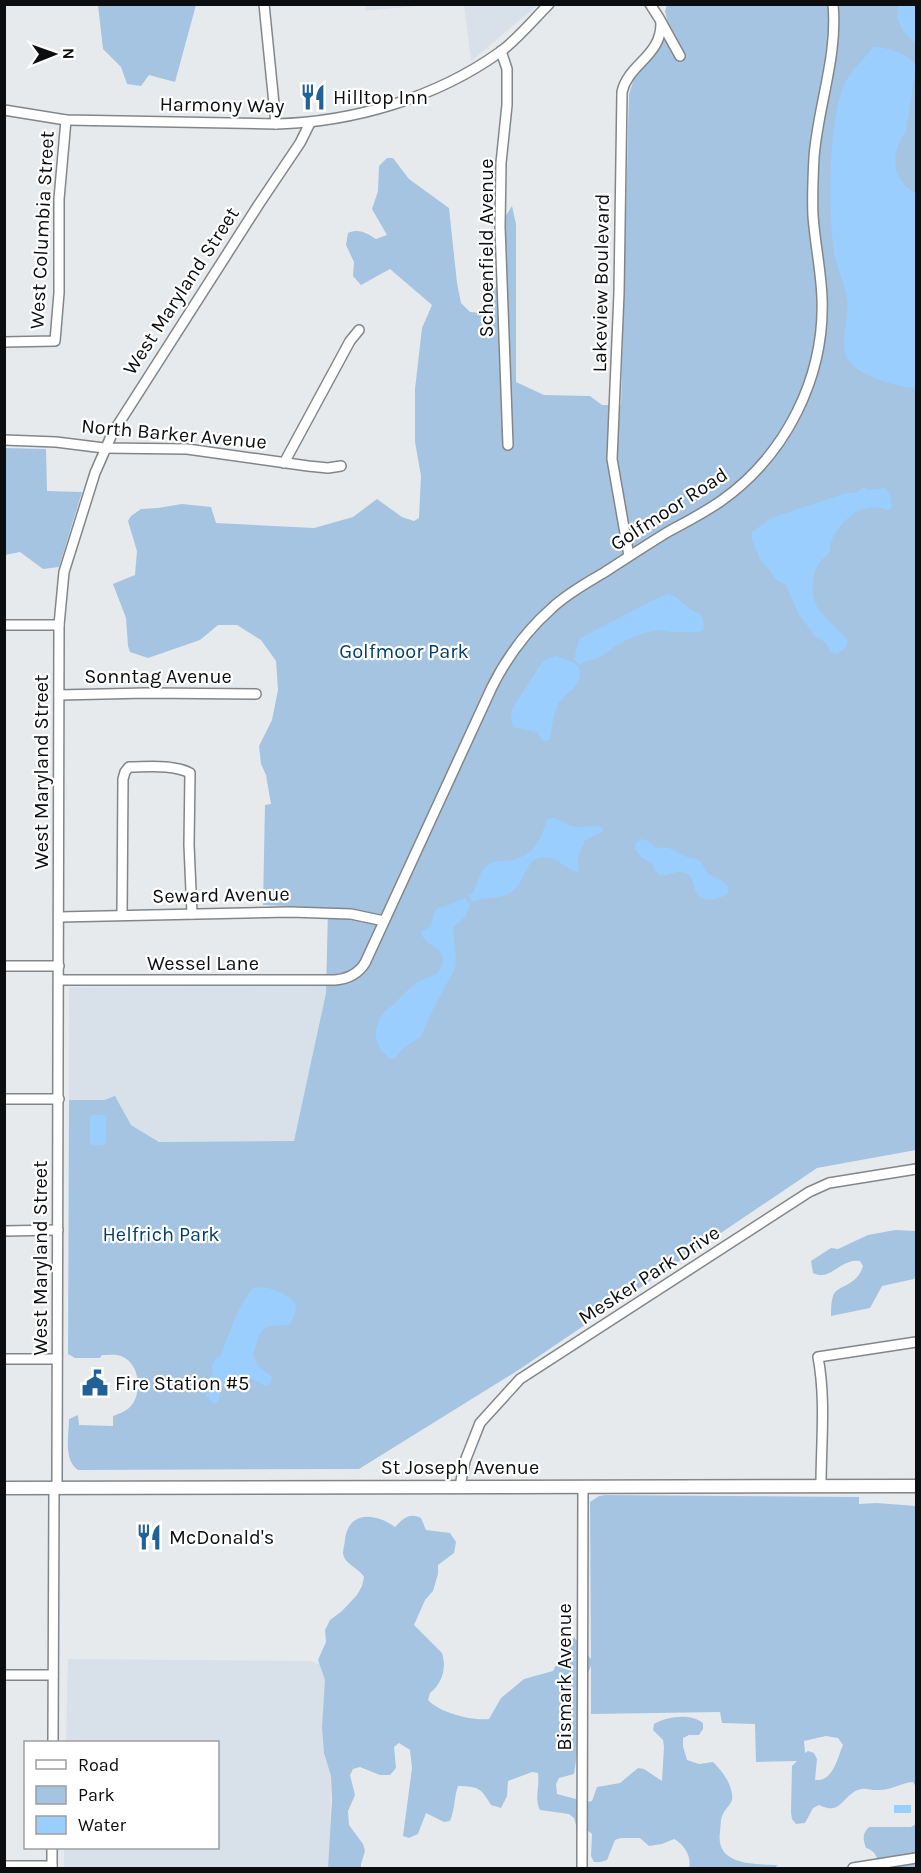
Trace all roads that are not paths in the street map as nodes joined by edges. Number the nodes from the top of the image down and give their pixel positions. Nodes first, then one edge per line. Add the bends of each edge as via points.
1 (264, 4) edge
2 (549, 4) edge
3 (650, 4) edge
4 (833, 4) edge
5 (661, 22) junction
6 (501, 51) junction
7 (680, 56) dead end
8 (4, 110) edge
9 (66, 120) junction
10 (310, 123) junction
11 (276, 124) junction
12 (360, 330) dead end
13 (4, 342) edge
14 (4, 440) edge
15 (508, 446) dead end
16 (104, 448) junction
17 (284, 463) junction
18 (341, 466) dead end
19 (629, 555) junction
20 (4, 625) edge
21 (59, 625) junction
22 (256, 694) dead end
23 (59, 695) junction
24 (192, 914) junction
25 (122, 915) junction
26 (58, 917) junction
27 (384, 921) junction
28 (4, 966) edge
29 (59, 966) junction
30 (348, 978) joint
31 (59, 980) junction
32 (4, 1099) edge
33 (59, 1099) junction
34 (916, 1168) edge
35 (58, 1230) junction
36 (4, 1231) edge
37 (916, 1342) edge
38 (4, 1359) edge
39 (57, 1359) junction
40 (460, 1486) junction
41 (583, 1486) junction
42 (821, 1486) junction
43 (916, 1486) edge
44 (55, 1487) junction
45 (4, 1488) edge
46 (4, 1675) edge
47 (53, 1675) junction
48 (53, 1741) edge
49 (52, 1849) edge
50 (916, 1858) edge
51 (4, 1866) edge
52 (52, 1867) edge
53 (582, 1869) edge
54 (853, 1869) edge

1 - 11 street
2 - 6 street, Harmony Way
3 - 5 street
4 - 19 street, Golfmoor Road via 834,34 815,141 813,218 822,298 819,342 809,384 790,426 753,475 719,502
5 - 7 street
5 - 19 street, Lakeview Boulevard via 653,49 629,75 622,92 620,293 612,459
6 - 10 street, Harmony Way via 426,92 370,111
6 - 15 street, Schoenfield Avenue via 507,69 500,227
8 - 9 street, Harmony Way
9 - 11 street, Harmony Way
9 - 13 street, West Columbia Street via 59,199 55,341
10 - 11 street, Harmony Way
10 - 16 street, West Maryland Street
12 - 17 street via 350,341
14 - 16 street, North Barker Avenue
16 - 17 street, North Barker Avenue via 187,449
16 - 21 street, West Maryland Street via 64,572
17 - 18 street, North Barker Avenue
19 - 27 street, Golfmoor Road via 552,607 517,645 499,672
20 - 21 street
21 - 23 street, West Maryland Street
22 - 23 street, Sonntag Avenue
23 - 26 street, West Maryland Street
24 - 25 street, Seward Avenue
24 - 25 street via 190,773 129,767 123,779
24 - 27 street, Seward Avenue via 351,914
25 - 26 street, Seward Avenue
26 - 29 street, West Maryland Street
27 - 30 street, Golfmoor Road via 365,963
28 - 29 street
29 - 31 street, West Maryland Street
30 - 31 street, Wessel Lane
31 - 33 street, West Maryland Street
32 - 33 street
33 - 35 street, West Maryland Street
34 - 40 street, Mesker Park Drive via 829,1184 809,1192 520,1379 480,1423
35 - 36 street
35 - 39 street, West Maryland Street
37 - 42 street via 818,1357 824,1429
38 - 39 street
39 - 44 street, West Maryland Street
40 - 41 main road, St Joseph Avenue
40 - 44 main road, St Joseph Avenue
41 - 42 main road, St Joseph Avenue
41 - 53 street, Bismark Avenue
42 - 43 main road, St Joseph Avenue
44 - 45 main road, St Joseph Avenue
44 - 47 street, West Maryland Street
46 - 47 street
47 - 48 street, West Maryland Street
49 - 52 street
50 - 54 street
51 - 52 street

